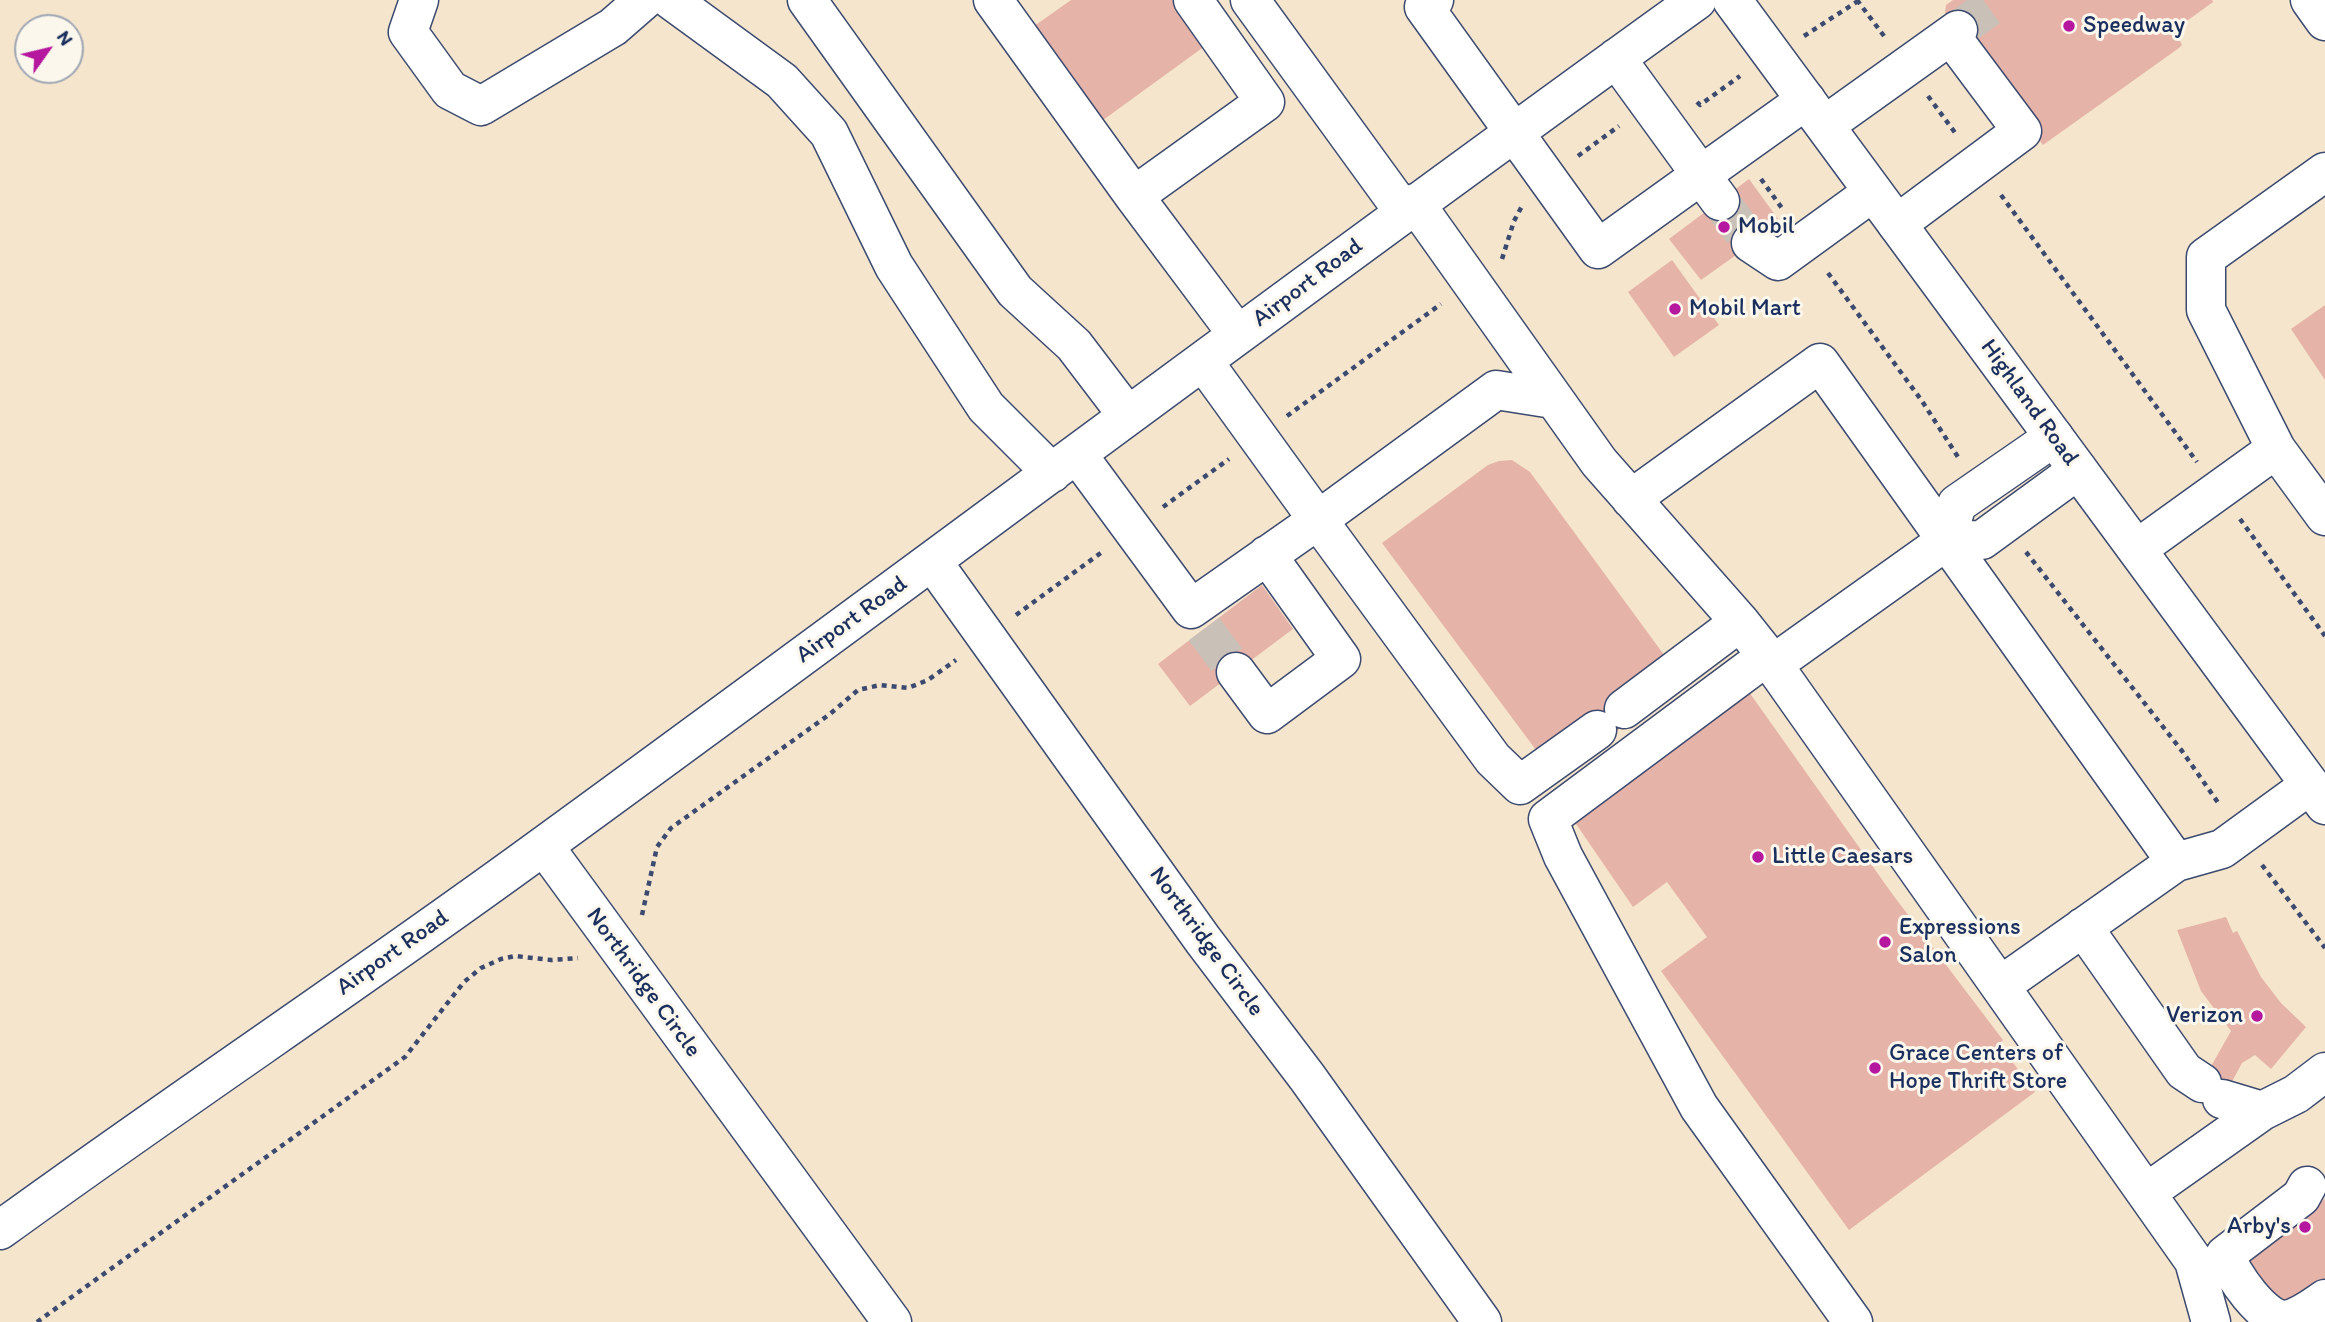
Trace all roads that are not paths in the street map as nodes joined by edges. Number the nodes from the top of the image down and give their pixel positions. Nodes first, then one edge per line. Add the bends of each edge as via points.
1 (419, 0) edge
2 (644, 0) edge
3 (670, 0) edge
4 (807, 0) edge
5 (993, 0) edge
6 (1193, 0) edge
7 (1250, 0) edge
8 (1434, 0) edge
9 (1696, 0) edge
10 (1732, 0) edge
11 (2310, 0) edge
12 (2325, 21) edge
13 (1616, 58) junction
14 (1815, 113) junction
15 (1514, 132) junction
16 (2325, 172) edge
17 (1710, 188) junction
18 (1873, 192) junction
19 (1134, 196) junction
20 (1409, 208) junction
21 (1897, 224) junction
22 (1751, 243) tunnel mouth
23 (1238, 335) junction
24 (1203, 360) junction
25 (1553, 399) junction
26 (1128, 416) junction
27 (2054, 437) junction
28 (2276, 449) junction
29 (1065, 464) junction
30 (2078, 470) junction
31 (1632, 499) junction
32 (2325, 516) edge
33 (1318, 520) junction
34 (1946, 541) junction
35 (2137, 549) junction
36 (1267, 555) junction
37 (933, 561) junction
38 (1740, 622) junction
39 (1769, 661) junction
40 (1236, 672) tunnel mouth
41 (1520, 786) junction
42 (2318, 795) edge
43 (1548, 819) junction
44 (544, 846) junction
45 (2176, 862) junction
46 (2083, 928) junction
47 (2000, 986) junction
48 (2325, 1072) edge
49 (2262, 1111) junction
50 (2316, 1180) edge
51 (2146, 1193) junction
52 (0, 1230) edge
53 (2190, 1256) junction
54 (2325, 1299) edge
55 (892, 1322) edge
56 (1482, 1322) edge
57 (1853, 1322) edge
58 (2211, 1322) edge
59 (2239, 1322) edge

1 - 2 main road via 408,32 450,90 481,106 613,27
3 - 29 main road via 782,81 829,133 894,266 986,407
4 - 26 main road via 1015,291 1074,345
5 - 19 main road
6 - 19 main road via 1265,102
7 - 20 main road
8 - 15 main road via 1424,7
9 - 13 main road, Airport Road
10 - 14 main road, Highland Road
11 - 12 main road
13 - 15 main road, Airport Road
13 - 17 main road
14 - 17 main road
14 - 18 main road, Highland Road
14 - 21 main road via 1907,67 1954,33 2022,131
15 - 17 main road via 1598,249
15 - 20 main road, Airport Road
16 - 28 main road via 2206,257 2206,310
18 - 21 main road, Highland Road
18 - 22 main road via 1778,261
19 - 23 main road
20 - 23 main road, Airport Road
20 - 25 main road via 1470,282
21 - 27 main road, Highland Road
23 - 24 main road, Airport Road
24 - 26 main road, Airport Road
24 - 33 main road
25 - 31 main road
25 - 33 main road via 1496,390
26 - 29 main road, Airport Road
27 - 30 main road, Highland Road
27 - 34 main road via 1957,504
28 - 32 main road
28 - 35 main road
29 - 36 main road via 1133,530 1197,619
29 - 37 main road, Airport Road
30 - 34 main road via 1982,540
30 - 35 main road, Highland Road
31 - 34 main road via 1820,363
31 - 38 main road
33 - 36 main road
33 - 41 main road via 1493,758
34 - 39 main road
34 - 45 main road
35 - 42 main road, Highland Road
36 - 40 main road via 1341,659 1267,714
37 - 44 main road, Airport Road
37 - 56 main road, Northridge Circle
38 - 39 main road
38 - 41 main road
39 - 43 main road
39 - 47 main road
41 - 43 main road
42 - 45 main road via 2222,849
43 - 57 main road via 1563,856 1699,1107
44 - 52 main road, Airport Road
44 - 55 main road, Northridge Circle
45 - 46 main road
46 - 47 main road
46 - 49 main road via 2184,1071 2212,1091
47 - 51 main road
48 - 49 main road
49 - 51 main road
50 - 53 main road via 2292,1185 2259,1203
50 - 54 main road via 2301,1197 2225,1255 2234,1275 2271,1316 2283,1321
51 - 53 main road
53 - 58 main road
53 - 59 main road

